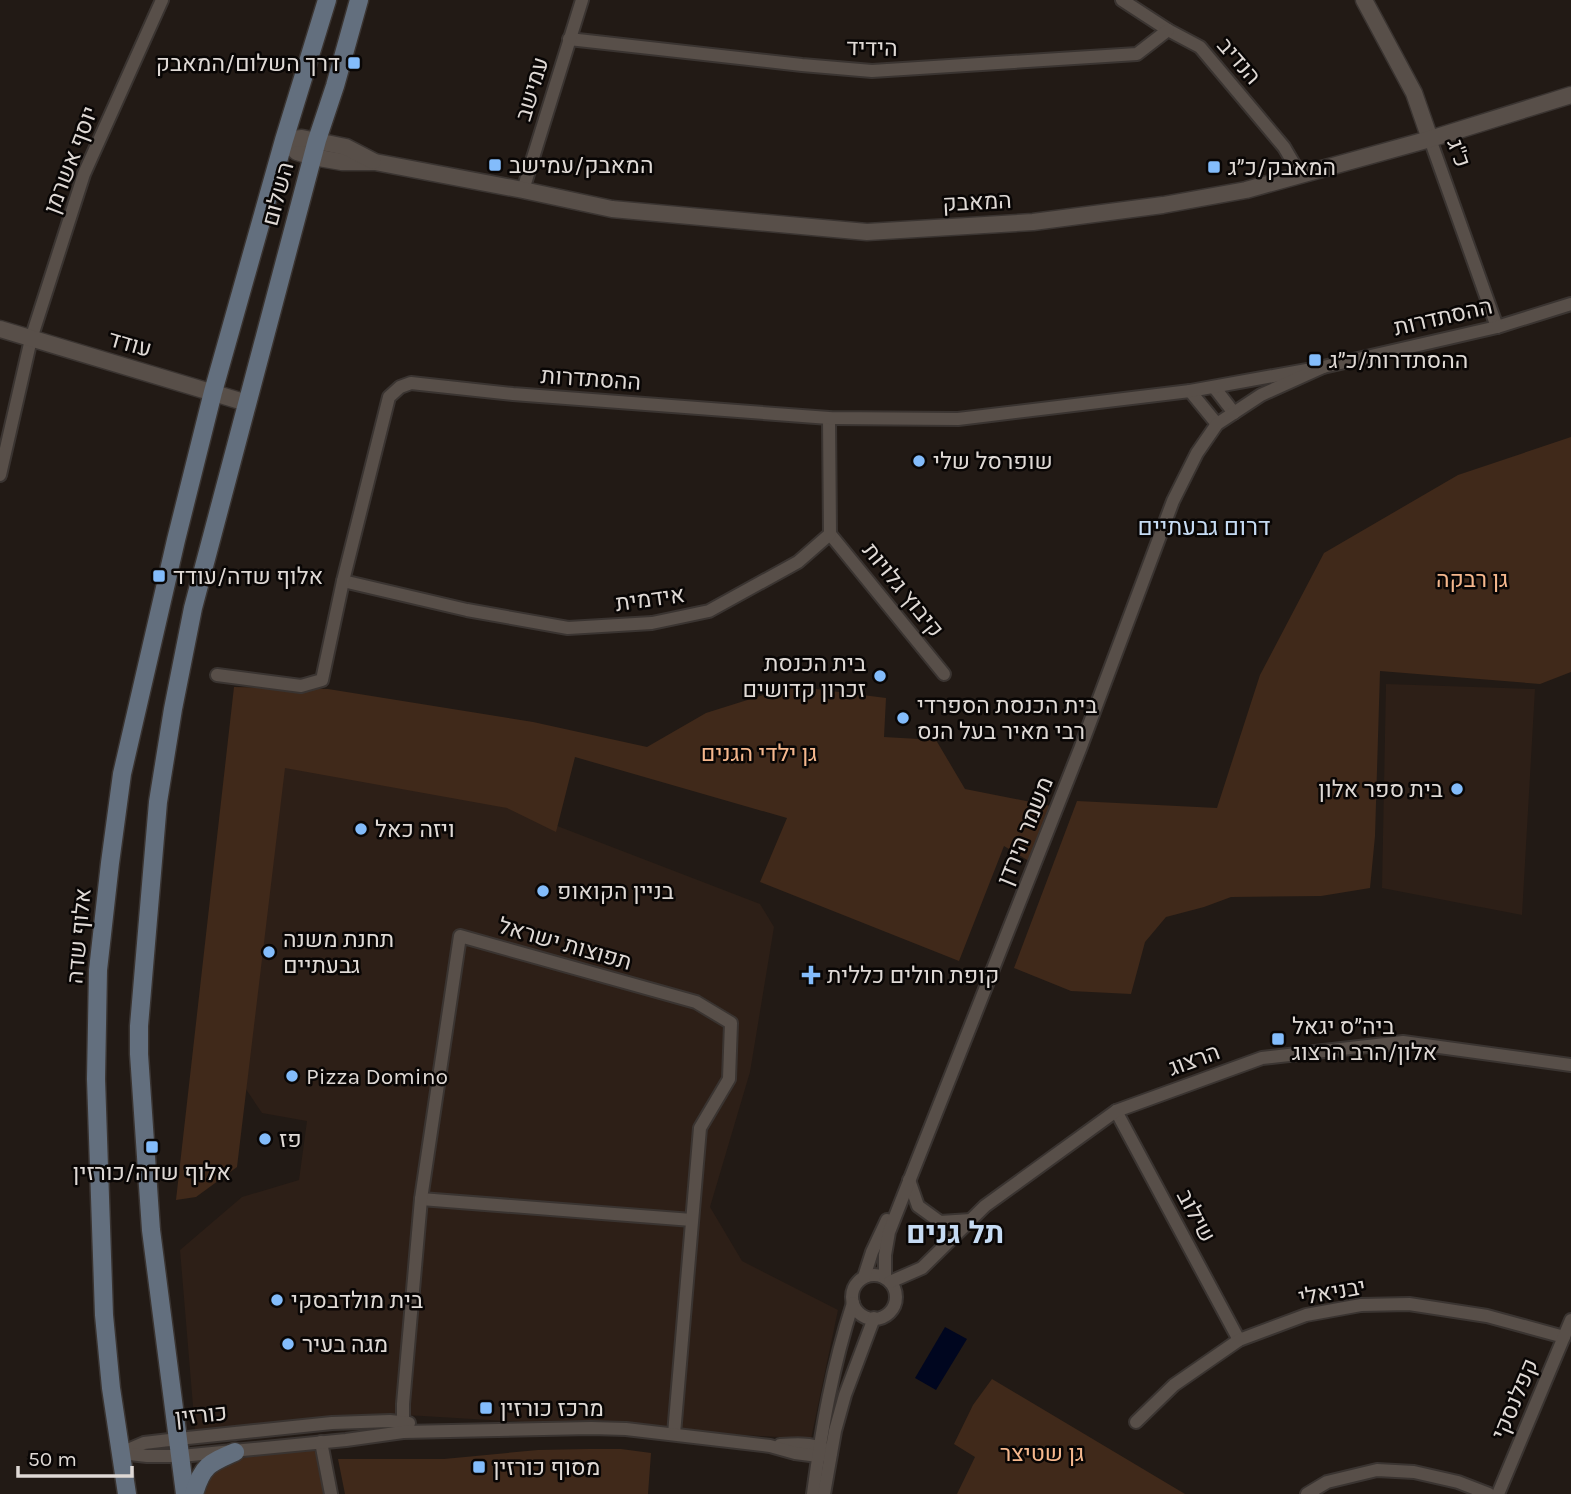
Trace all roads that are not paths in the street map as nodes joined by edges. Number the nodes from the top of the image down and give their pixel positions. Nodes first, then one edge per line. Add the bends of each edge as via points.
1 (162, 0) edge
2 (327, 0) edge
3 (359, 0) edge
4 (582, 0) edge
5 (1122, 0) edge
6 (1364, 0) edge
7 (1168, 30) junction
8 (569, 39) junction
9 (1571, 95) edge
10 (1430, 139) junction
11 (284, 140) junction
12 (315, 149) junction
13 (1301, 176) junction
14 (523, 190) junction
15 (1571, 304) edge
16 (1497, 327) junction
17 (0, 330) edge
18 (31, 339) junction
19 (1323, 366) junction
20 (1214, 387) junction
21 (1190, 391) junction
22 (212, 392) junction
23 (247, 402) junction
24 (1234, 413) junction
25 (829, 418) junction
26 (1217, 424) junction
27 (0, 475) edge
28 (830, 534) junction
29 (343, 581) junction
30 (944, 674) dead end
31 (217, 676) dead end
32 (1571, 1065) edge
33 (1116, 1111) junction
34 (909, 1180) junction
35 (421, 1199) junction
36 (692, 1220) junction
37 (971, 1220) junction
38 (864, 1278) junction
39 (888, 1280) junction
40 (853, 1303) junction
41 (874, 1318) junction
42 (1571, 1320) edge
43 (1564, 1337) junction
44 (1238, 1340) junction
45 (1136, 1422) dead end
46 (402, 1427) junction
47 (674, 1434) junction
48 (321, 1442) junction
49 (769, 1446) junction
50 (180, 1447) junction
51 (235, 1452) junction
52 (823, 1452) junction
53 (121, 1453) junction
54 (795, 1453) junction
55 (816, 1493) edge
56 (127, 1494) edge
57 (185, 1494) edge
58 (194, 1494) edge
59 (331, 1494) edge
60 (1307, 1494) edge
61 (1489, 1494) edge
62 (1498, 1494) edge

1 - 18 street, יוסף אשרמן via 84,174
2 - 11 main road, השלום
3 - 12 main road, השלום
4 - 8 street, עמישב
5 - 7 street, הנדיב
6 - 10 street, כ"ג via 1414,93
7 - 8 street, הידיד via 1137,54 872,71
7 - 13 street, הנדיב via 1200,47 1284,148
8 - 14 street, עמישב
9 - 10 street, המאבק
10 - 13 street, המאבק
10 - 16 street, כ"ג
11 - 12 street, המאבק via 297,152
11 - 22 main road, השלום
12 - 14 street, המאבק via 342,162 375,162
12 - 23 main road, השלום
13 - 14 street, המאבק via 1246,190 1034,222 867,232 612,209
15 - 16 street, ההסתדרות
16 - 19 street, ההסתדרות
17 - 18 street, עודד
18 - 22 street, עודד
18 - 27 street, יוסף אשרמן
19 - 20 street, ההסתדרות
19 - 24 street, ההסתדרות
20 - 21 street, ההסתדרות
20 - 24 street
21 - 25 street, ההסתדרות via 958,419
21 - 26 street
22 - 23 street, עודד
22 - 53 main road, אלוף שדה via 122,774 99,970 96,1079 104,1315
23 - 50 main road via 193,608 173,709 158,802 139,1026 151,1230
24 - 26 street, ההסתדרות
25 - 28 street
25 - 29 street, ההסתדרות via 411,383 389,397
26 - 34 street, משמר הירדן via 1173,501
28 - 29 street, אידמית via 799,562 709,611 652,623 568,628
28 - 30 street, קיבוץ גלויות
29 - 31 street, ההסתדרות via 322,680 301,686
32 - 33 street, הרצוג via 1403,1042 1262,1058
33 - 37 street, הרצוג
33 - 44 street, שילוב
34 - 37 street via 918,1206 940,1223
34 - 38 street, משמר הירדן via 884,1225
34 - 39 street, משמר הירדן via 889,1232 885,1255
35 - 36 street
35 - 36 street, תפוצות ישראל via 460,936 696,1002 731,1023 729,1079 700,1128
35 - 46 street, תפוצות ישראל
36 - 47 street, תפוצות ישראל
37 - 39 street, הרצוג via 922,1269
38 - 39 street via 878,1275
38 - 40 street via 854,1287
39 - 41 street via 895,1295 892,1309
40 - 41 street via 861,1314
40 - 52 street via 830,1387
41 - 52 street via 835,1431
42 - 43 street, קפלנסקי
43 - 44 street, יבניאלי via 1488,1316 1409,1304 1361,1305 1306,1315
43 - 62 street, קפלנסקי
44 - 45 street, יבניאלי via 1174,1385
46 - 47 street, כורזין via 591,1428
46 - 48 street, כורזין
46 - 50 street, כורזין via 332,1423
47 - 49 street, כורזין
48 - 51 street, כורזין
48 - 59 street
49 - 52 street, כורזין via 794,1444
49 - 54 street, כורזין
50 - 51 street, כורזין
50 - 53 street, כורזין via 147,1457
50 - 57 main road
51 - 58 main road via 202,1472
52 - 54 street, כורזין
52 - 55 street
53 - 56 main road, אלוף שדה
54 - 55 street via 807,1462
60 - 61 street via 1327,1482 1377,1470 1414,1472

